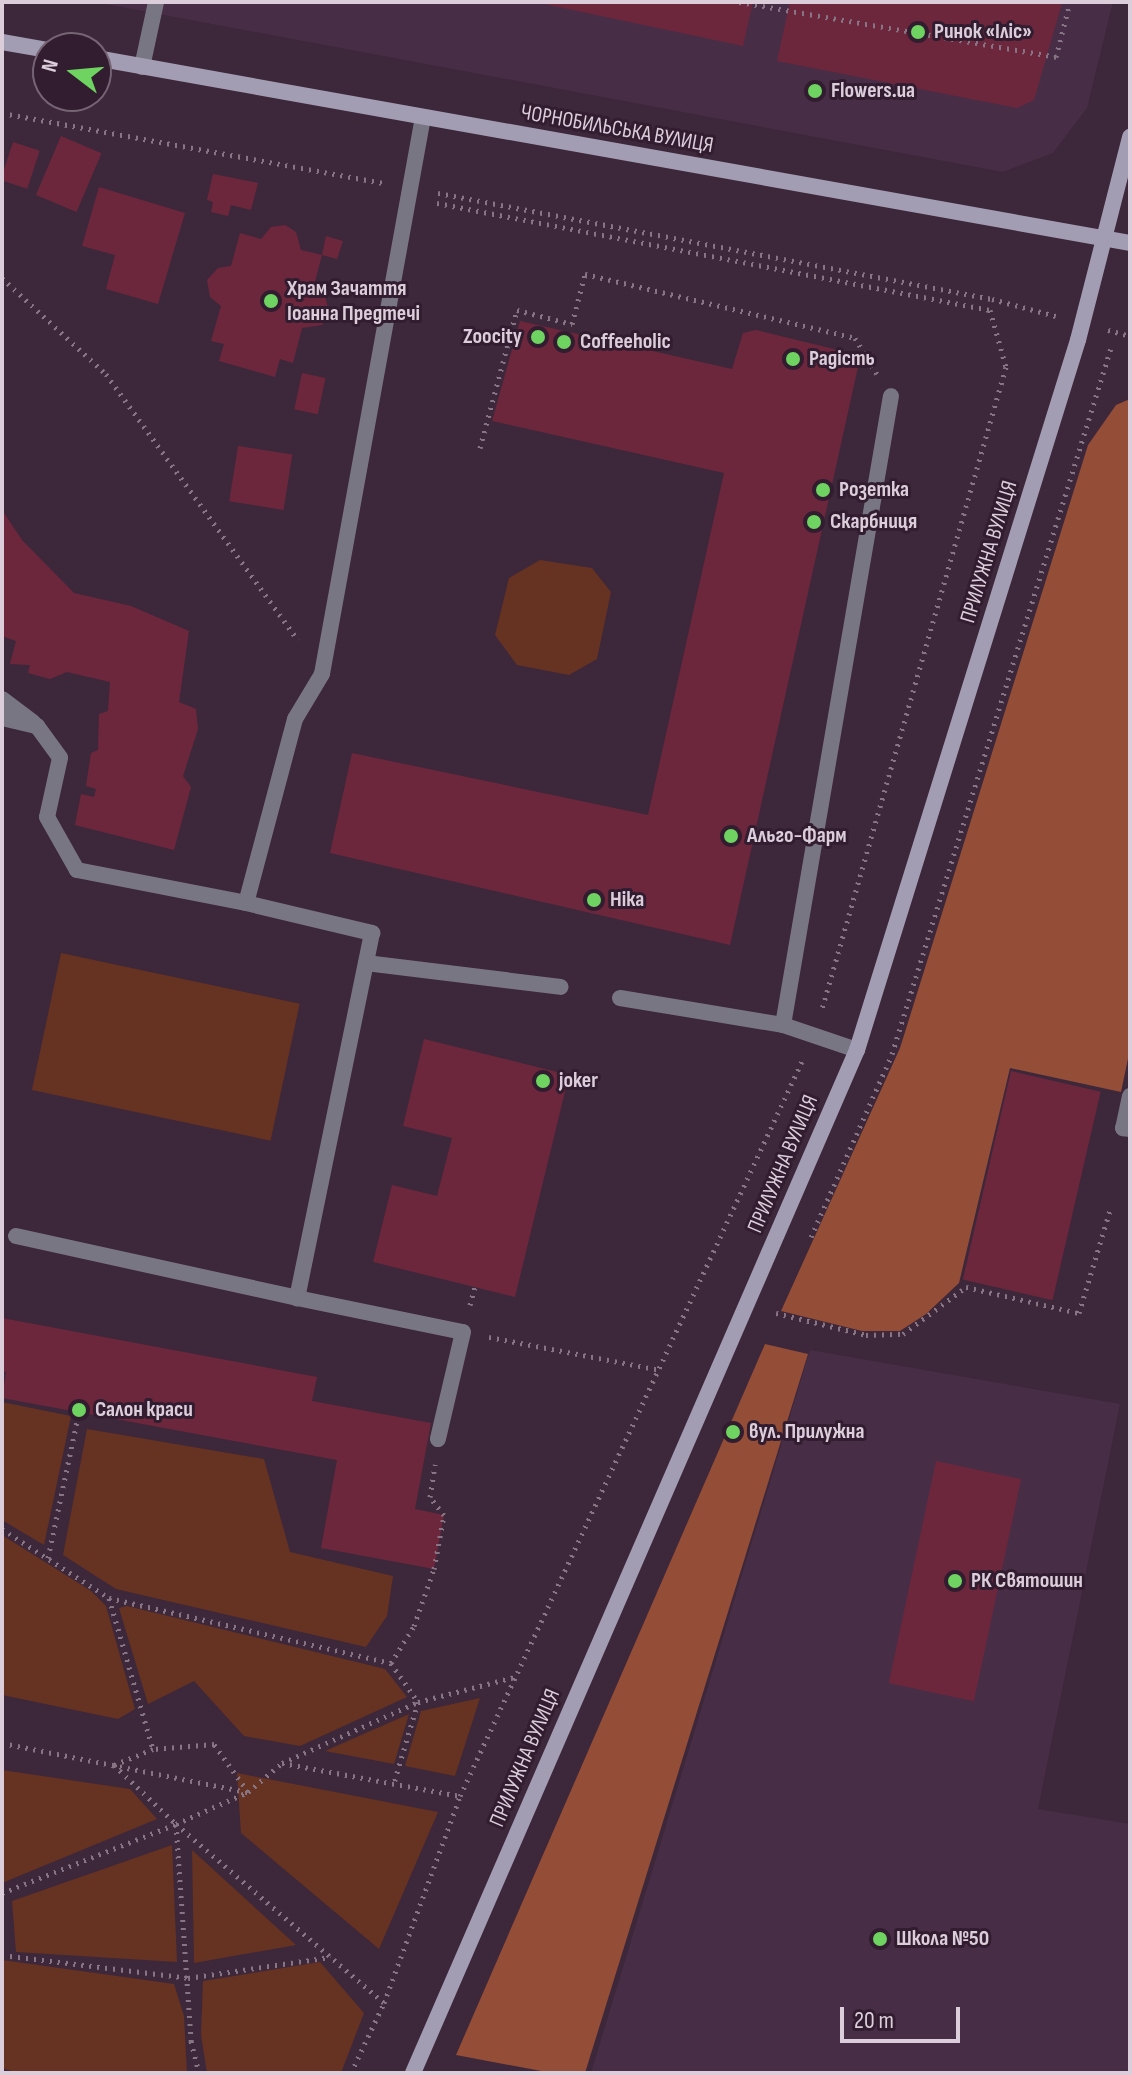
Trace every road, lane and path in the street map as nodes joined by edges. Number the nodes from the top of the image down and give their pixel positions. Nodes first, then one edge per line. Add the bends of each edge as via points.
1 (156, 2) edge
2 (739, 2) edge
3 (1070, 2) edge
4 (777, 6) edge
5 (2, 42) edge
6 (32, 47) edge
7 (112, 61) edge
8 (142, 67) junction
9 (2, 113) edge
10 (423, 117) junction
11 (1130, 137) edge
12 (413, 193) junction
13 (1101, 238) junction
14 (1130, 243) edge
15 (2, 278) edge
16 (992, 299) dead end
17 (891, 396) joint
18 (480, 448) dead end
19 (322, 674) junction
20 (2, 699) edge
21 (2, 718) edge
22 (37, 726) junction
23 (246, 903) junction
24 (366, 963) junction
25 (561, 987) dead end
26 (620, 998) dead end
27 (783, 1025) junction
28 (815, 1033) junction
29 (857, 1050) junction
30 (1130, 1096) edge
31 (1130, 1129) edge
32 (1111, 1207) dead end
33 (16, 1236) dead end
34 (297, 1298) junction
35 (776, 1313) dead end
36 (463, 1332) junction
37 (661, 1370) junction
38 (79, 1412) dead end
39 (438, 1439) joint
40 (2, 1529) edge
41 (48, 1558) junction
42 (109, 1598) junction
43 (391, 1663) junction
44 (516, 1677) junction
45 (418, 1702) junction
46 (2, 1743) edge
47 (153, 1749) junction
48 (282, 1763) junction
49 (114, 1765) junction
50 (394, 1783) junction
51 (248, 1792) junction
52 (460, 1796) junction
53 (176, 1824) junction
54 (2, 1893) edge
55 (2, 1955) edge
56 (331, 1957) junction
57 (188, 1978) junction
58 (384, 2003) junction
59 (199, 2073) edge
60 (351, 2073) edge
61 (413, 2073) edge

1 - 8 lane
2 - 4 path
3 - 4 path via 1056,57
5 - 6 street
7 - 8 street, ЧОРНОБИЛЬСЬКА ВУЛИЦЯ
8 - 10 street, ЧОРНОБИЛЬСЬКА ВУЛИЦЯ
9 - 12 path
10 - 12 lane
10 - 13 street, ЧОРНОБИЛЬСЬКА ВУЛИЦЯ
11 - 13 street, ПРИЛУЖНА ВУЛИЦЯ
12 - 16 path
12 - 19 lane
12 - 28 path via 990,310 1006,367
13 - 14 street, ЧОРНОБИЛЬСЬКА ВУЛИЦЯ
13 - 29 street, ПРИЛУЖНА ВУЛИЦЯ via 1067,379
15 - 19 path via 106,374
17 - 18 path via 855,338 585,274 572,324 517,310
17 - 27 lane
19 - 23 lane via 295,719
20 - 22 lane
21 - 22 lane
22 - 23 lane via 60,758 47,817 77,870
23 - 24 lane via 372,933
24 - 25 lane
24 - 34 lane
26 - 27 lane
27 - 28 lane
28 - 29 lane
28 - 37 path
29 - 61 street, ПРИЛУЖНА ВУЛИЦЯ
30 - 31 lane via 1123,1128
32 - 35 path via 1079,1313 966,1287 903,1334 866,1335
33 - 34 lane
34 - 36 lane
36 - 37 path
36 - 39 lane
37 - 44 path
38 - 41 path
39 - 43 path via 430,1497 444,1515 434,1569 414,1626
40 - 41 path
41 - 42 path
42 - 43 path
42 - 47 path
43 - 45 path
44 - 45 path
44 - 52 path
45 - 48 path
45 - 50 path
46 - 49 path
47 - 49 path
47 - 51 path via 214,1744
48 - 50 path
48 - 51 path
49 - 51 path
49 - 53 path
50 - 52 path
51 - 53 path
52 - 58 path
53 - 54 path
53 - 56 path
53 - 57 path
55 - 57 path
56 - 57 path
56 - 58 path
57 - 59 path via 191,2041
58 - 60 path

